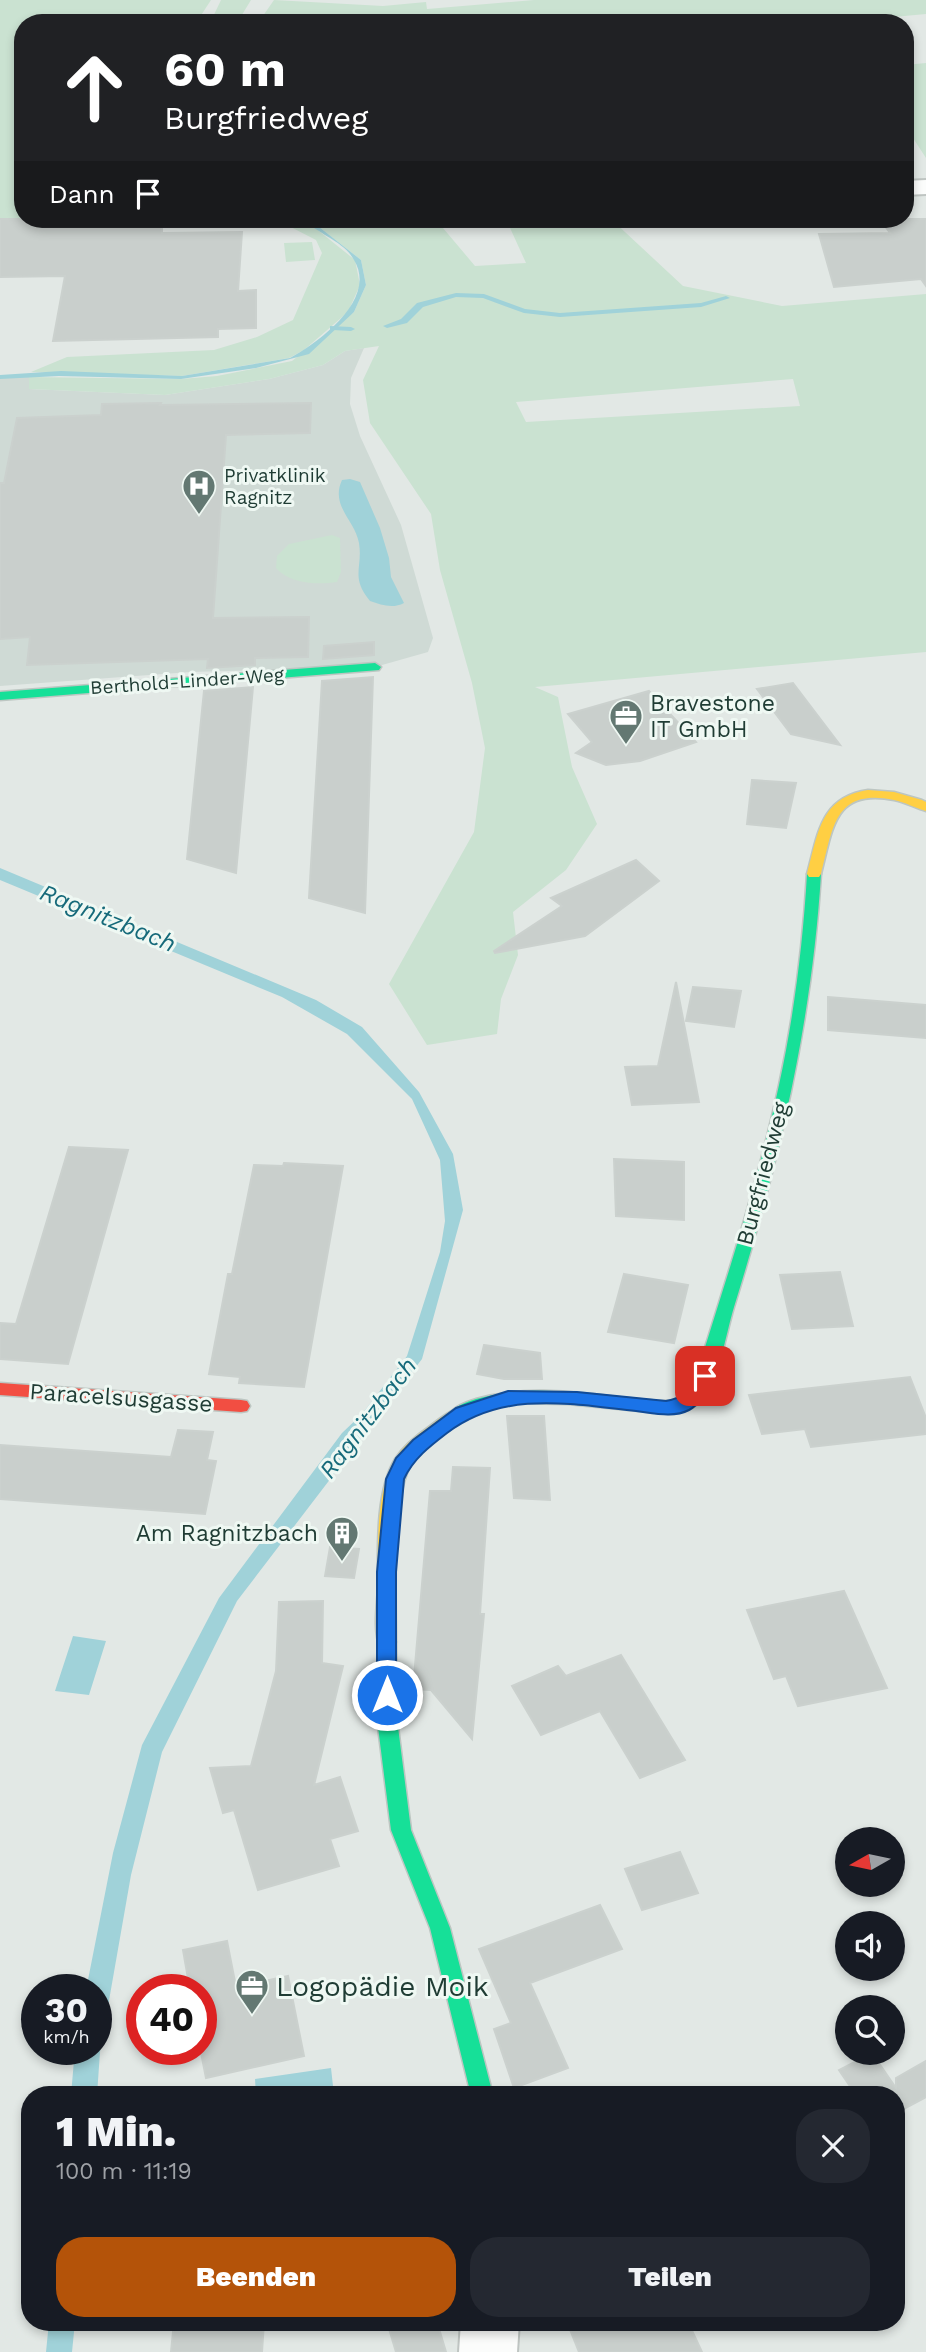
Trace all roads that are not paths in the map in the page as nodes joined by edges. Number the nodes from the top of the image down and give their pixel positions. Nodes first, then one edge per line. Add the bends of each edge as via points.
1 (374, 667) dead end
2 (0, 696) edge
3 (926, 807) edge
4 (0, 1389) edge
5 (241, 1406) dead end
6 (480, 2086) edge
7 (489, 2331) edge
8 (488, 2352) edge

1 - 2 street, Berthold-Linder-Weg
3 - 6 street, Burgfriedweg via 895,795 846,800 839,805 822,844 811,884 810,939 788,1084 744,1249 696,1394 684,1405 666,1408 577,1398 508,1397 462,1412 419,1445 402,1463 395,1479 387,1572 387,1719 401,1830 440,1928
4 - 5 street, Paracelsusgasse
7 - 8 street

